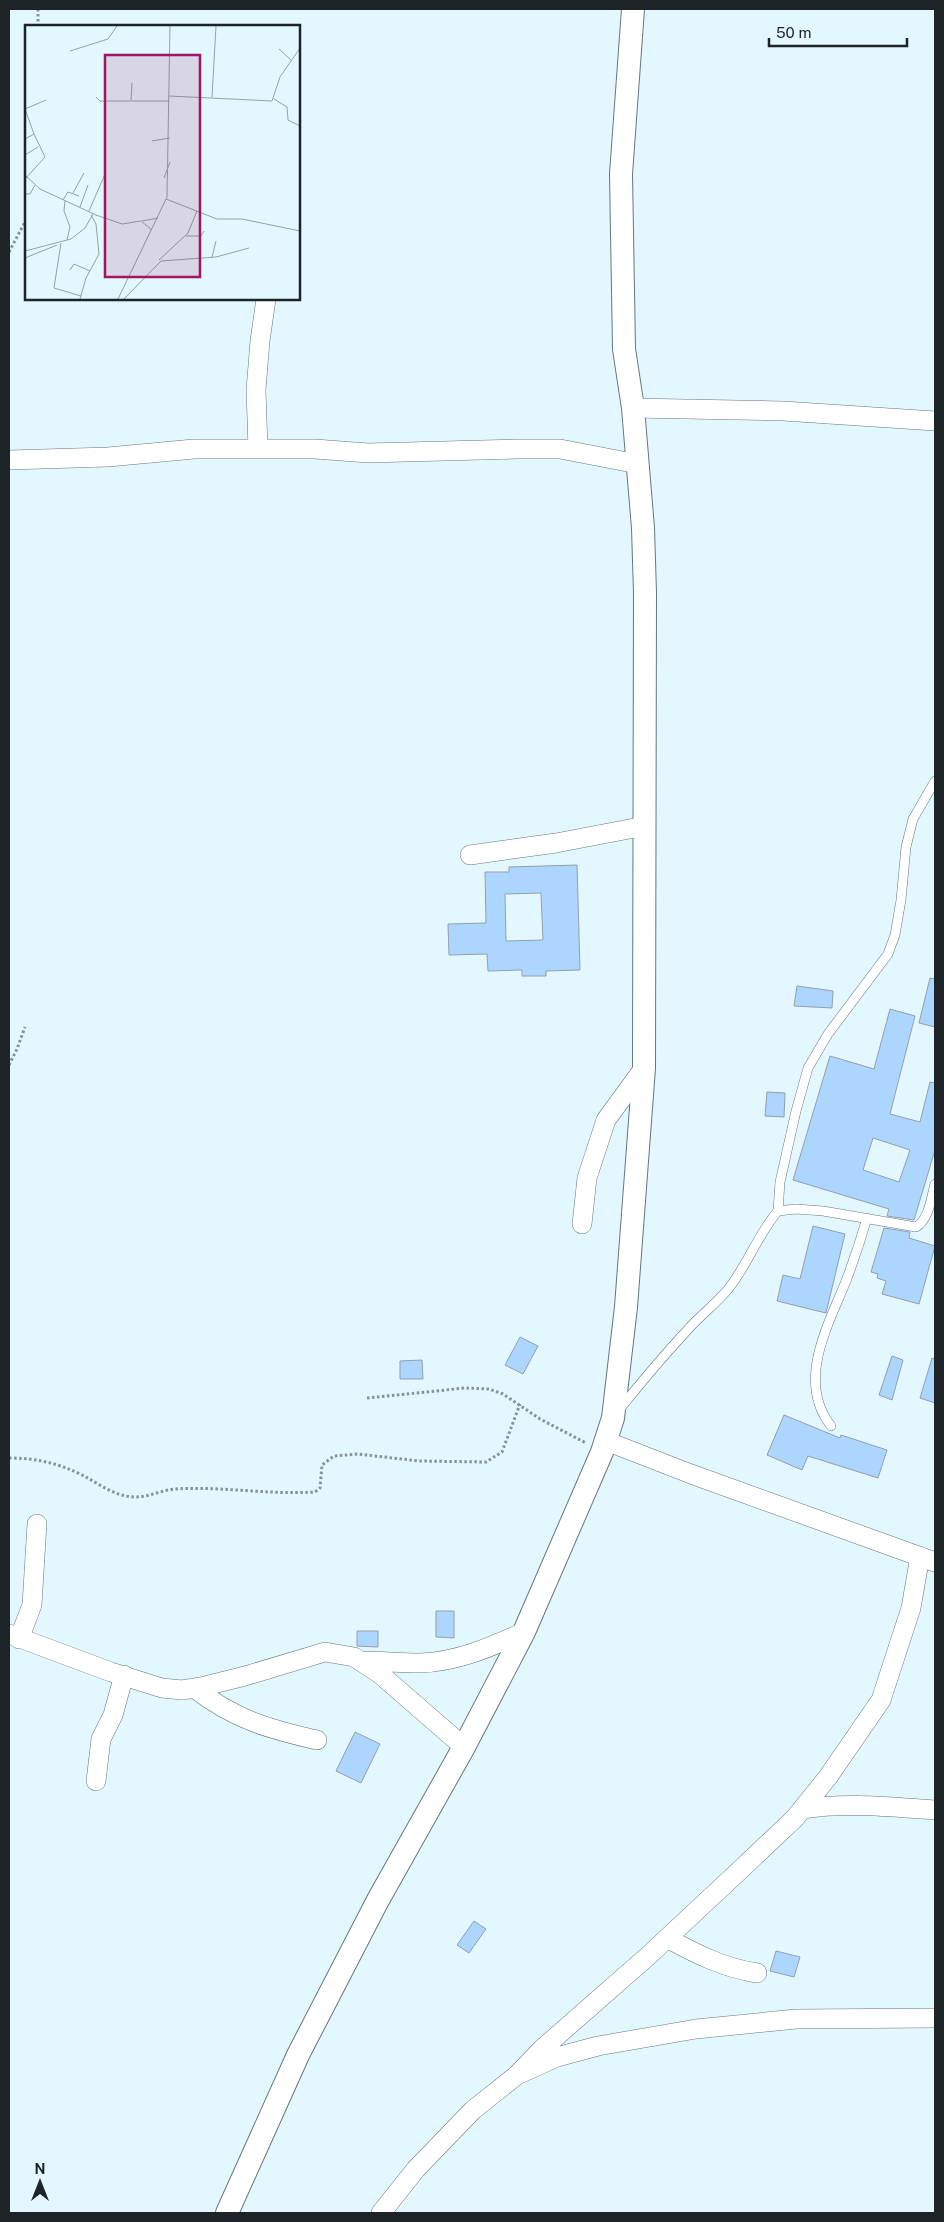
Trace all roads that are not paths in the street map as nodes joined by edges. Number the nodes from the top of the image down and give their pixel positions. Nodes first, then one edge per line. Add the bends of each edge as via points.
1 (633, 9) edge
2 (266, 300) edge
3 (633, 408) junction
4 (935, 421) edge
5 (258, 449) junction
6 (9, 460) edge
7 (638, 464) junction
8 (935, 781) edge
9 (646, 826) junction
10 (470, 854) dead end
11 (644, 1068) junction
12 (935, 1184) edge
13 (778, 1211) junction
14 (867, 1218) junction
15 (582, 1224) dead end
16 (613, 1418) junction
17 (831, 1426) dead end
18 (604, 1446) junction
19 (37, 1524) dead end
20 (927, 1559) edge
21 (524, 1632) junction
22 (14, 1636) edge
23 (361, 1661) junction
24 (124, 1675) junction
25 (194, 1688) junction
26 (316, 1740) dead end
27 (464, 1747) junction
28 (96, 1782) dead end
29 (802, 1809) junction
30 (935, 1810) edge
31 (667, 1938) junction
32 (758, 1973) dead end
33 (935, 2018) edge
34 (517, 2075) junction
35 (227, 2213) edge
36 (381, 2213) edge

1 - 3 street via 621,174 624,349
2 - 5 street via 256,390
3 - 4 street
3 - 7 street
5 - 6 street
5 - 7 street via 315,448 368,453 517,448 560,450
7 - 9 street via 645,593
8 - 13 lane via 913,819 906,847 895,935 888,954 828,1034 808,1068 780,1182
9 - 10 street via 556,843
9 - 11 street
11 - 15 street via 606,1120 587,1178
11 - 16 street via 626,1307
12 - 14 lane via 926,1217 916,1227
13 - 14 lane via 823,1211
13 - 16 lane via 765,1226 753,1252 728,1289 642,1381
14 - 17 lane via 846,1281 823,1334 817,1362 816,1396 823,1416
16 - 18 street
18 - 20 street
18 - 21 street
19 - 22 street via 32,1605
20 - 29 street via 881,1700 828,1778
21 - 23 street via 482,1651 455,1658 421,1663
21 - 27 street
22 - 24 street
23 - 25 street via 325,1652
23 - 27 street
24 - 25 street via 162,1688
24 - 28 street via 113,1716 101,1739
25 - 26 street via 250,1722
27 - 35 street via 378,1900 302,2047
29 - 30 street via 830,1804
29 - 31 street
31 - 32 street via 713,1962
31 - 34 street
33 - 34 street via 796,2019 696,2029 598,2046 557,2057
34 - 36 street via 473,2110 416,2169

